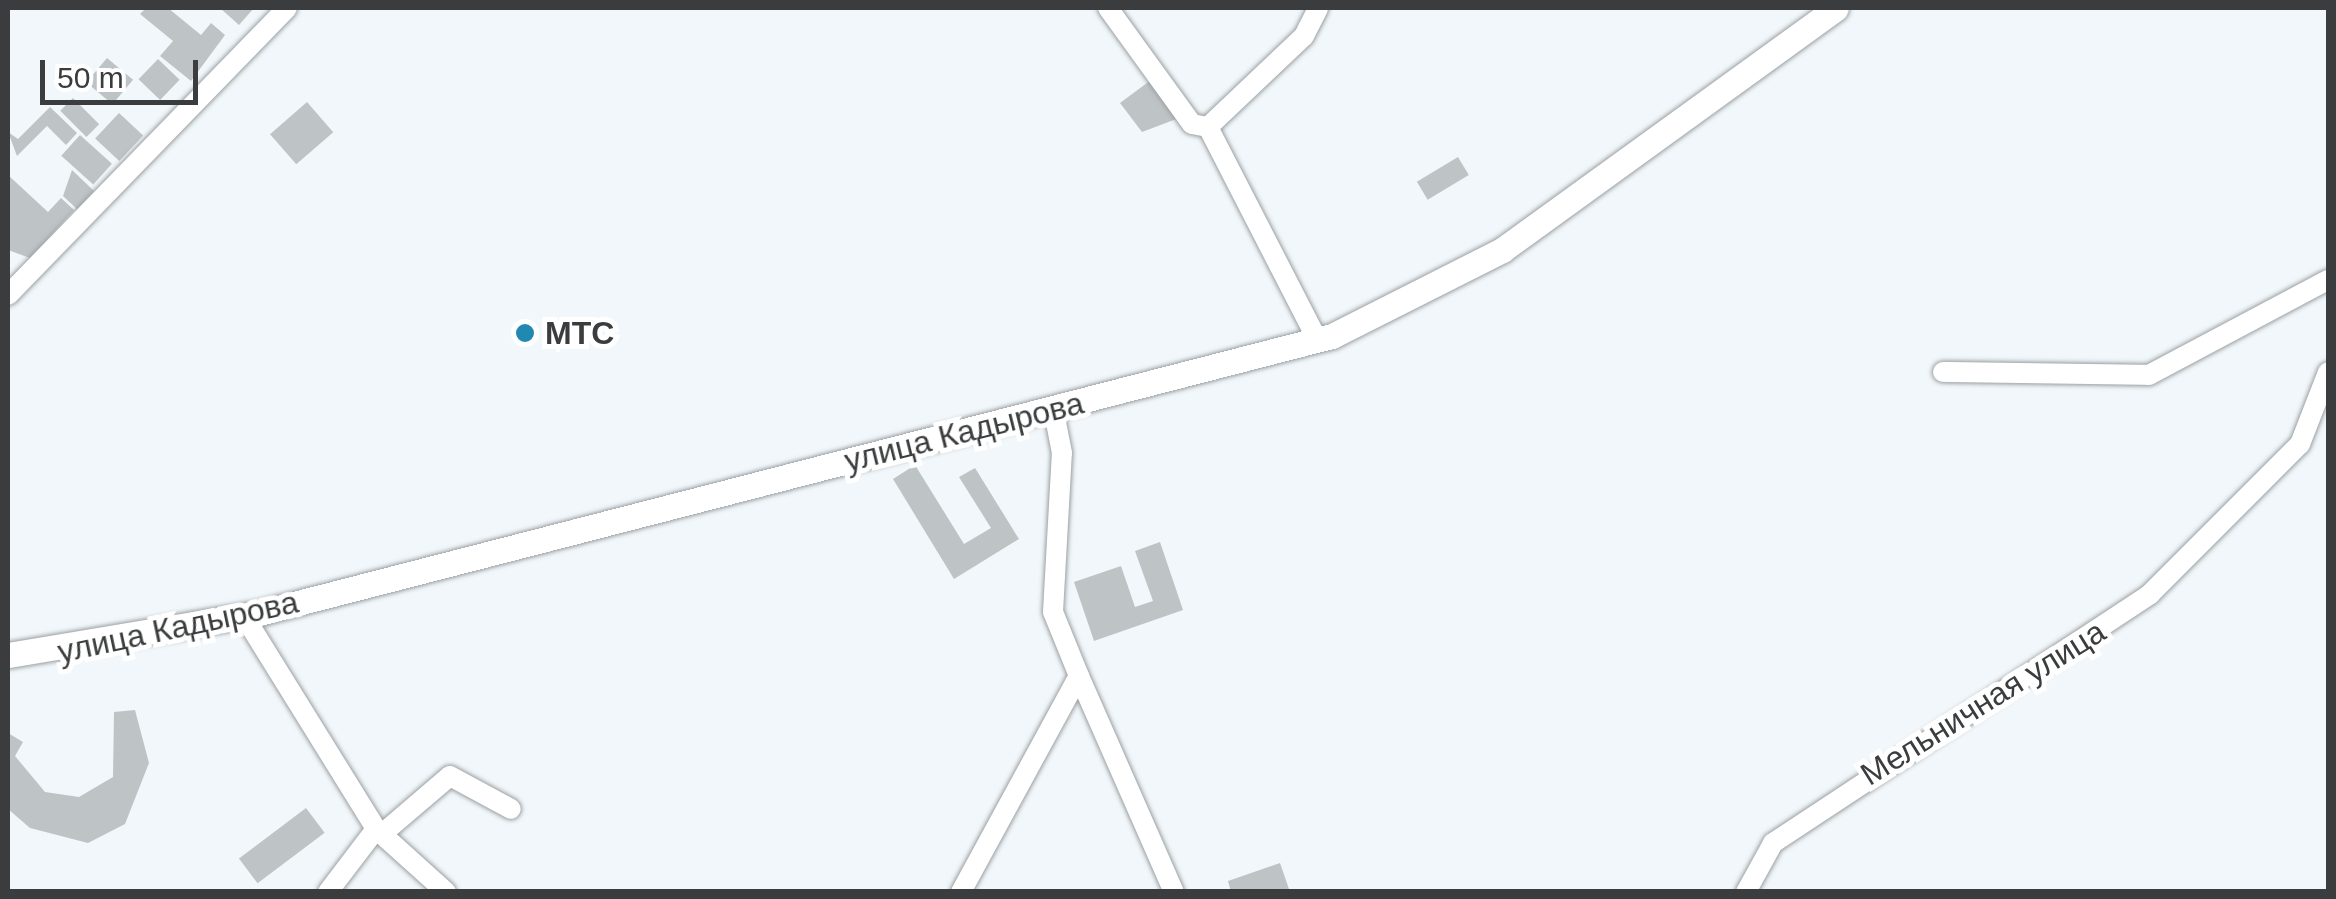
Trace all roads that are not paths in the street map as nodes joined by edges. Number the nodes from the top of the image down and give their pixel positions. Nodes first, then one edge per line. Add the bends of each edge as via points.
1 (287, 8) edge
2 (1108, 8) edge
3 (1318, 8) edge
4 (1836, 8) edge
5 (1208, 127) junction
6 (2328, 280) edge
7 (8, 294) edge
8 (1318, 341) junction
9 (1943, 372) dead end
10 (2328, 372) edge
11 (1053, 407) junction
12 (244, 616) junction
13 (8, 656) edge
14 (1079, 676) junction
15 (511, 809) dead end
16 (379, 832) junction
17 (328, 892) edge
18 (446, 892) edge
19 (961, 892) edge
20 (1174, 892) edge
21 (1746, 892) edge

1 - 7 street
2 - 5 street via 1192,124
3 - 5 street via 1304,36
4 - 8 street, улица Кадырова via 1502,250
5 - 8 street
6 - 9 street via 2149,374
8 - 11 street, улица Кадырова
10 - 21 street, Мельничная улица via 2300,444 2150,594 1789,831
11 - 12 street, улица Кадырова
11 - 14 street via 1062,453 1053,612
12 - 13 street, улица Кадырова
12 - 16 street
14 - 19 street
14 - 20 street
15 - 16 street via 450,776
16 - 17 street
16 - 18 street

